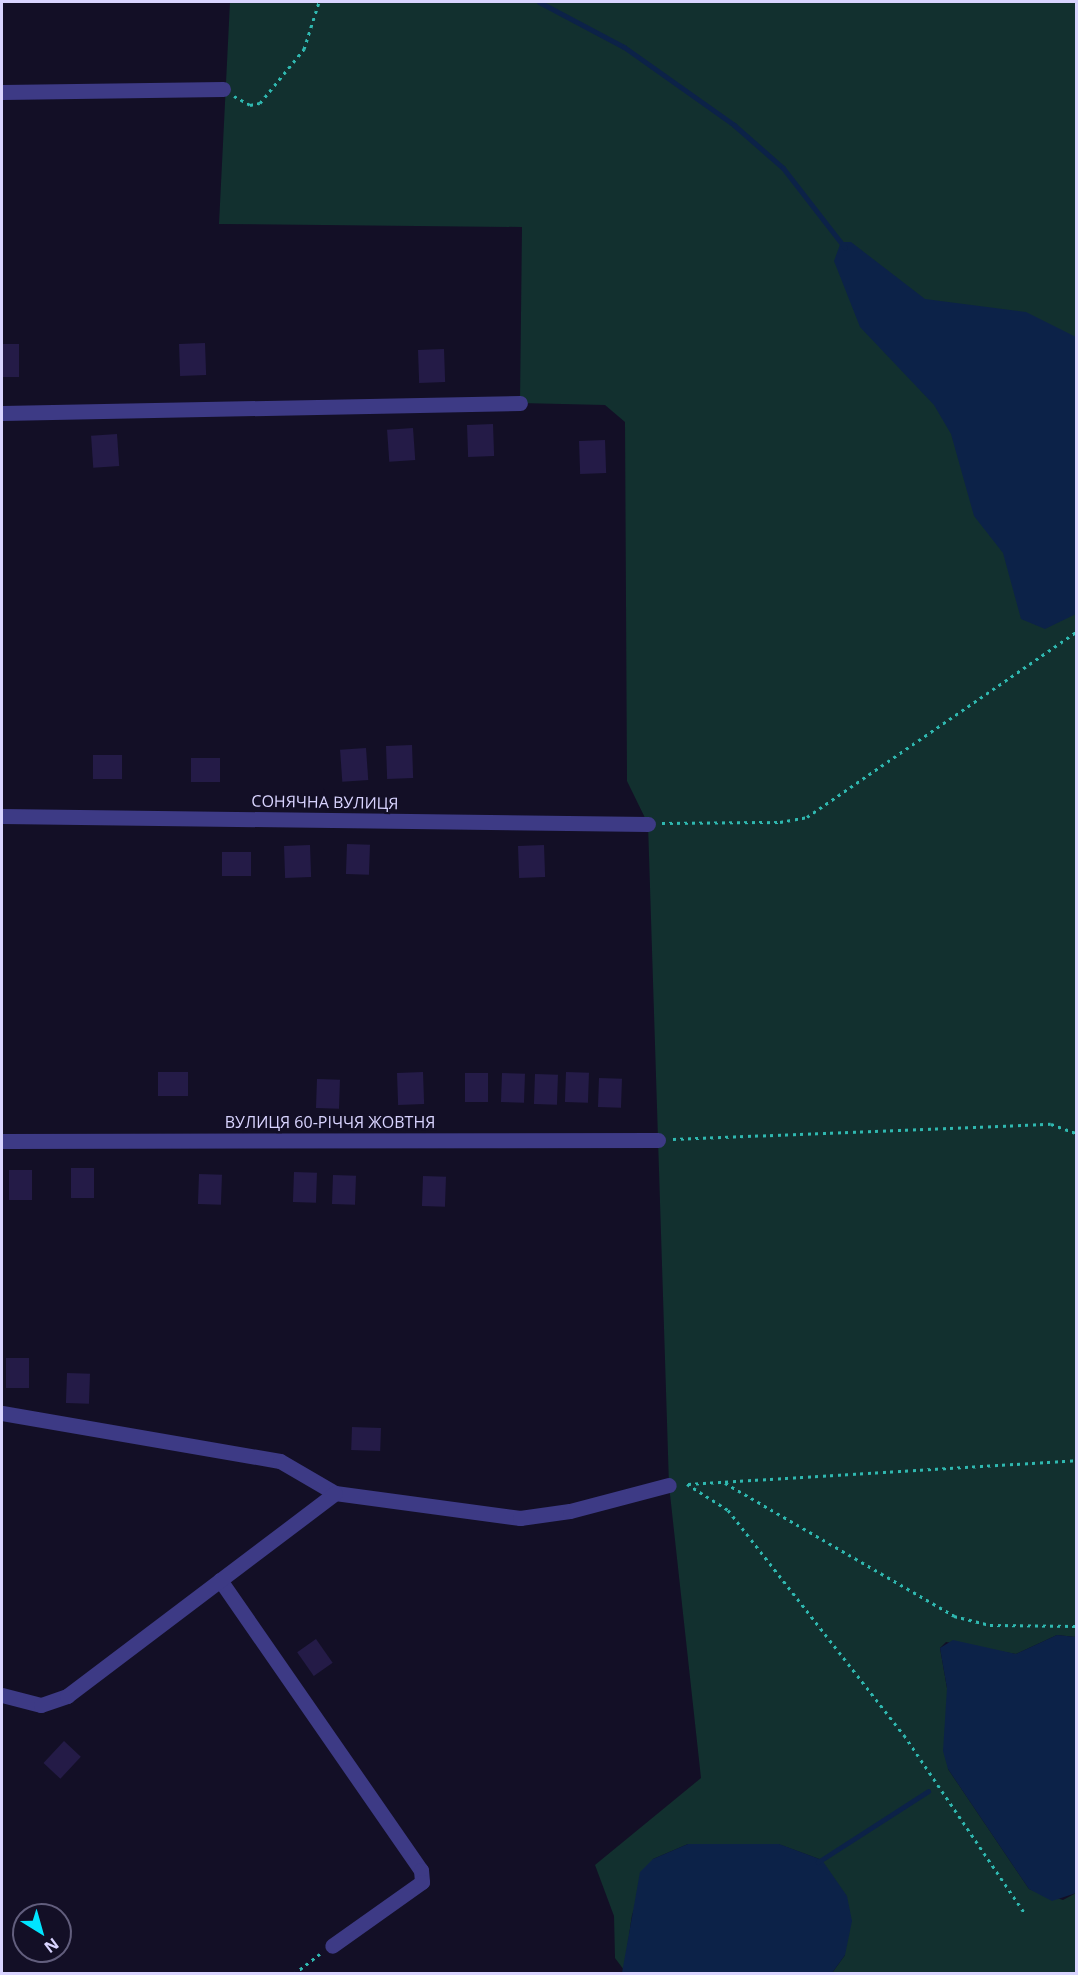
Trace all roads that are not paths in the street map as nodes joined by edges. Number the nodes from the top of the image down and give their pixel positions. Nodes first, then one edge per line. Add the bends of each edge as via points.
1 (223, 89) road end
2 (2, 92) edge
3 (520, 403) dead end
4 (2, 413) edge
5 (2, 816) edge
6 (648, 824) road end
7 (658, 1140) road end
8 (2, 1141) edge
9 (2, 1413) edge
10 (669, 1485) road end
11 (336, 1493) junction
12 (220, 1580) junction
13 (2, 1695) edge
14 (332, 1946) road end

1 - 2 street
3 - 4 street
5 - 6 street, СОНЯЧНА ВУЛИЦЯ
7 - 8 street, ВУЛИЦЯ 60-РІЧЧЯ ЖОВТНЯ
9 - 11 street via 280,1461
10 - 11 street via 537,1518
11 - 12 street
12 - 13 street via 55,1703
12 - 14 street via 421,1870 422,1882

